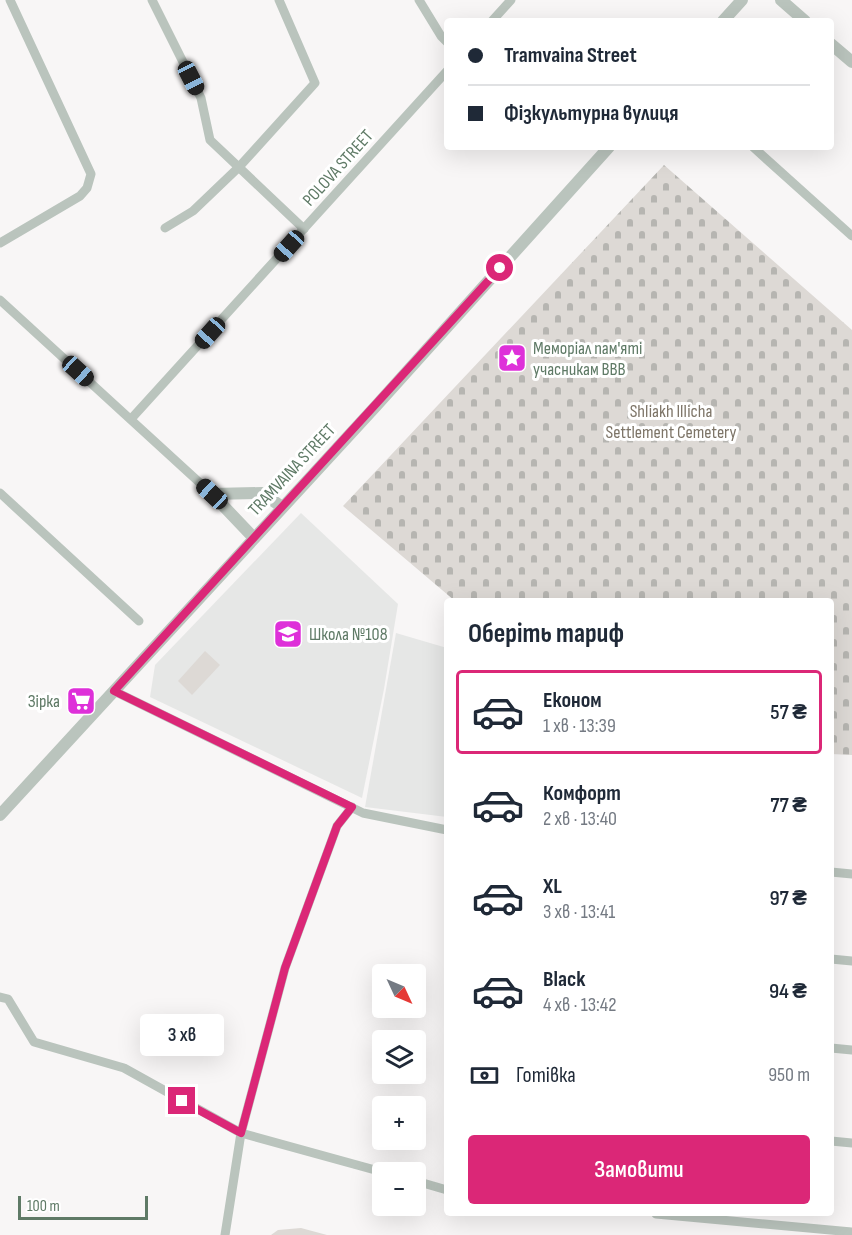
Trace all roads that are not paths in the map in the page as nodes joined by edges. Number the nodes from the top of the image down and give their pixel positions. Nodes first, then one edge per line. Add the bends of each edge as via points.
1 (10, 0) edge
2 (152, 0) edge
3 (279, 0) edge
4 (419, 0) edge
5 (511, 0) edge
6 (742, 0) edge
7 (781, 0) edge
8 (495, 18) edge
9 (726, 18) edge
10 (802, 18) edge
11 (444, 38) edge
12 (834, 47) edge
13 (852, 62) edge
14 (444, 74) edge
15 (606, 150) edge
16 (756, 150) edge
17 (239, 167) junction
18 (165, 228) dead end
19 (304, 229) junction
20 (852, 236) edge
21 (0, 243) edge
22 (0, 300) edge
23 (131, 419) junction
24 (0, 493) edge
25 (212, 494) junction
26 (282, 507) junction
27 (254, 538) junction
28 (139, 621) dead end
29 (114, 691) junction
30 (352, 807) junction
31 (0, 815) edge
32 (444, 829) edge
33 (834, 872) edge
34 (852, 874) edge
35 (834, 959) edge
36 (852, 961) edge
37 (0, 997) edge
38 (834, 1048) edge
39 (852, 1050) edge
40 (241, 1133) junction
41 (834, 1141) edge
42 (852, 1143) edge
43 (372, 1169) edge
44 (426, 1184) edge
45 (444, 1189) edge
46 (678, 1216) edge
47 (852, 1232) edge
48 (225, 1235) edge

1 - 21 street via 91,174 80,196
2 - 17 street via 201,98 210,140
3 - 17 street via 315,83
4 - 11 street
5 - 8 street
6 - 9 street
7 - 10 street
12 - 13 street
14 - 19 street, POLOVA STREET
15 - 26 street, TRAMVAINA STREET
16 - 20 street
17 - 18 street via 193,211
17 - 19 street
19 - 23 street, POLOVA STREET
22 - 23 street
23 - 25 street
24 - 28 street
25 - 26 street via 262,493
25 - 27 street
26 - 27 street, TRAMVAINA STREET
27 - 29 street, TRAMVAINA STREET
29 - 30 street
29 - 31 street, TRAMVAINA STREET
30 - 32 street via 363,813
30 - 40 street via 337,826 285,968
33 - 34 street
35 - 36 street
37 - 40 street via 8,999 34,1042 124,1068
38 - 39 street
40 - 43 street
40 - 48 street
41 - 42 street
44 - 45 street
46 - 47 street

